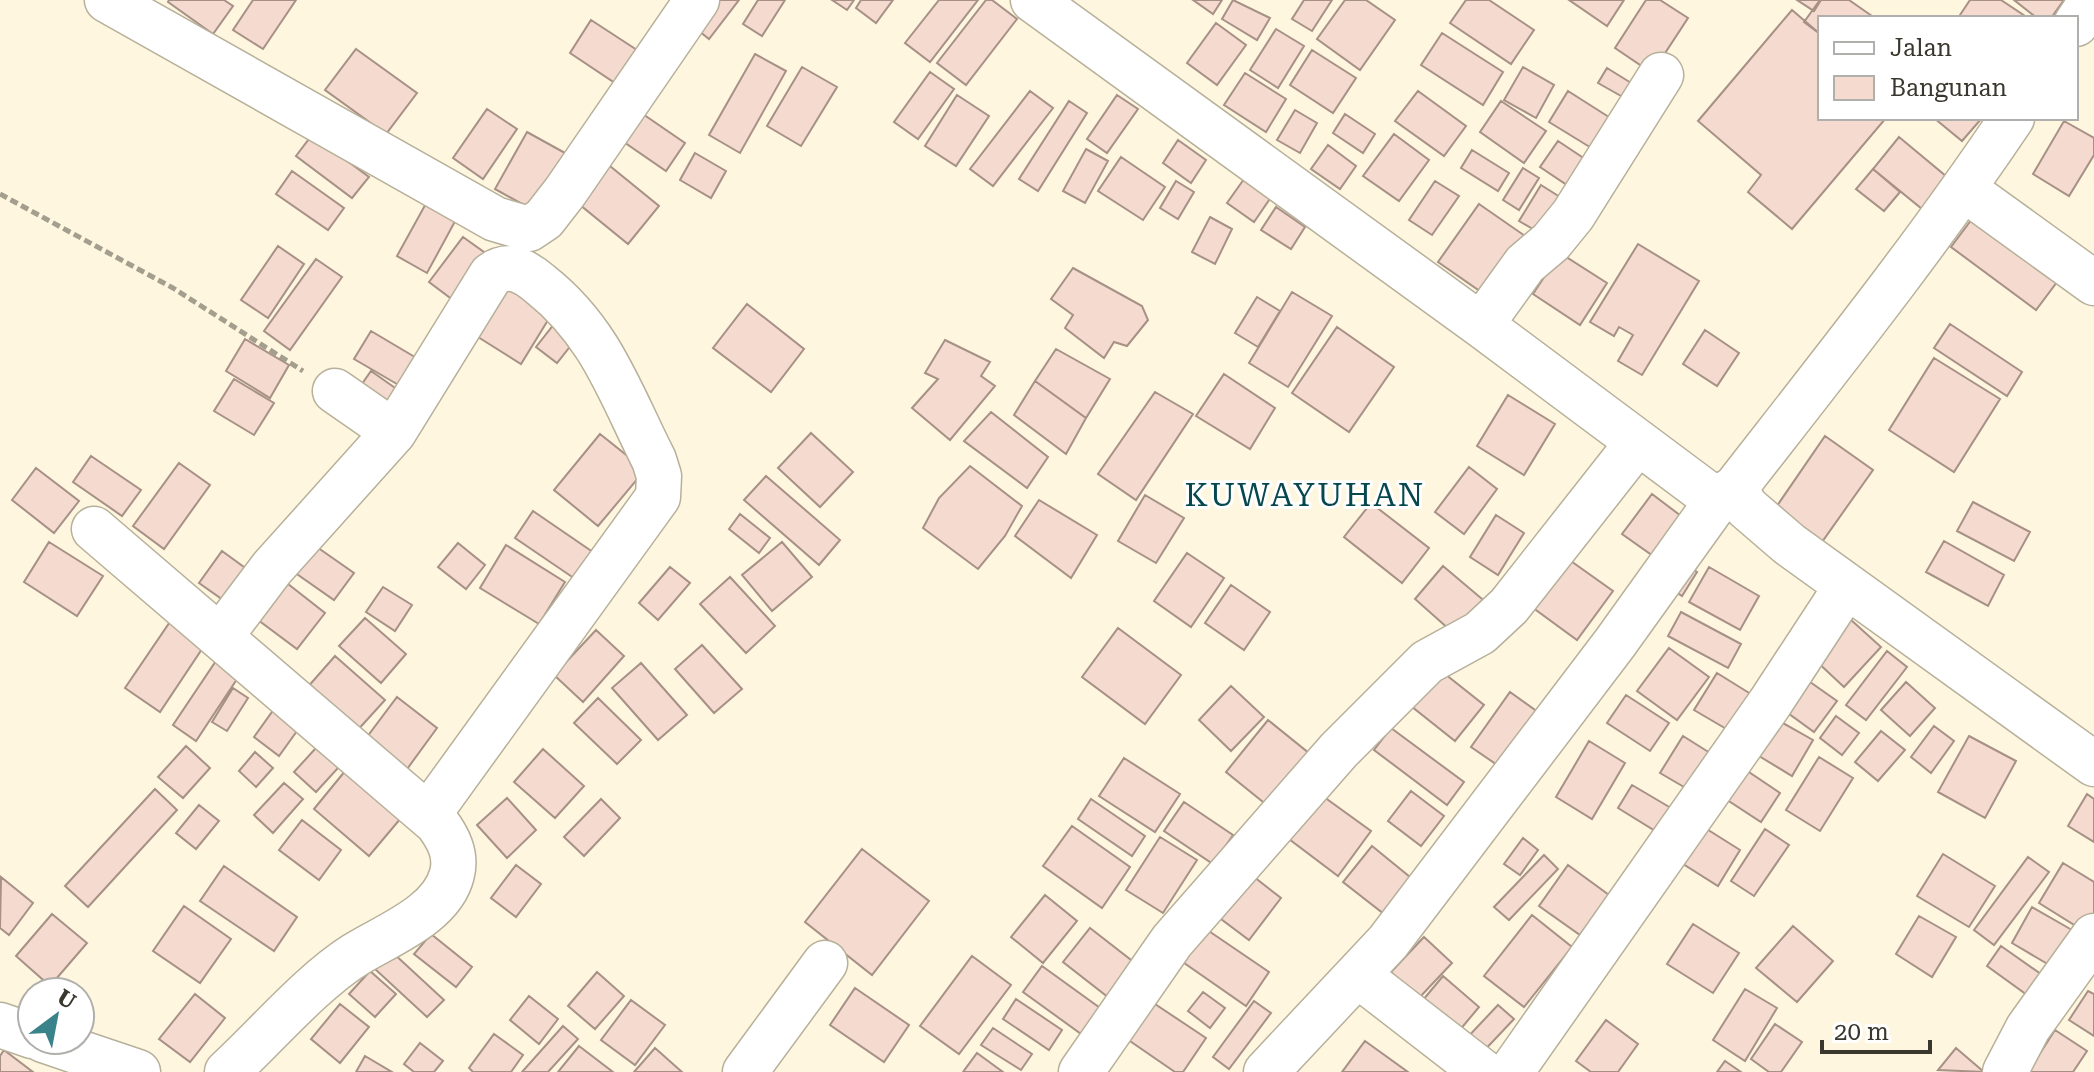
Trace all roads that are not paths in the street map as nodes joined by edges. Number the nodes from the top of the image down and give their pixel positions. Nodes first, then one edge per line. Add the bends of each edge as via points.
1 (107, 0) edge
2 (697, 0) edge
3 (1033, 0) edge
4 (2092, 0) edge
5 (2078, 21) edge
6 (1661, 75) dead end
7 (2011, 120) edge
8 (1964, 189) junction
9 (495, 219) junction
10 (500, 268) junction
11 (2094, 283) edge
12 (1481, 325) junction
13 (335, 391) road end
14 (394, 432) junction
15 (1638, 442) junction
16 (1727, 493) junction
17 (94, 529) dead end
18 (1846, 587) junction
19 (220, 637) junction
20 (2094, 764) edge
21 (428, 815) junction
22 (2094, 936) edge
23 (825, 963) dead end
24 (1359, 976) junction
25 (90, 1056) edge
26 (138, 1072) edge
27 (227, 1072) edge
28 (745, 1072) edge
29 (1081, 1072) edge
30 (1266, 1072) edge
31 (1483, 1072) edge
32 (1511, 1072) edge
33 (2005, 1072) edge

1 - 9 street
2 - 9 street via 544,219 529,229
3 - 12 street
4 - 5 street
6 - 12 street via 1573,215 1525,264
7 - 8 street
8 - 11 street
8 - 16 street
9 - 10 street
10 - 14 street
10 - 21 street via 533,278 588,330 654,460 660,488 639,525
12 - 15 street
13 - 14 street
14 - 19 street via 272,568
15 - 16 street via 1709,495
15 - 29 street via 1509,606 1469,640 1427,662 1339,750 1172,941
16 - 18 street
16 - 24 street
17 - 19 street
18 - 20 street
18 - 32 street
19 - 21 street
21 - 27 street via 447,836 453,854 452,875 442,894 418,918 322,980
22 - 33 street via 2028,1028
23 - 28 street
24 - 30 street
24 - 31 street
25 - 26 street

